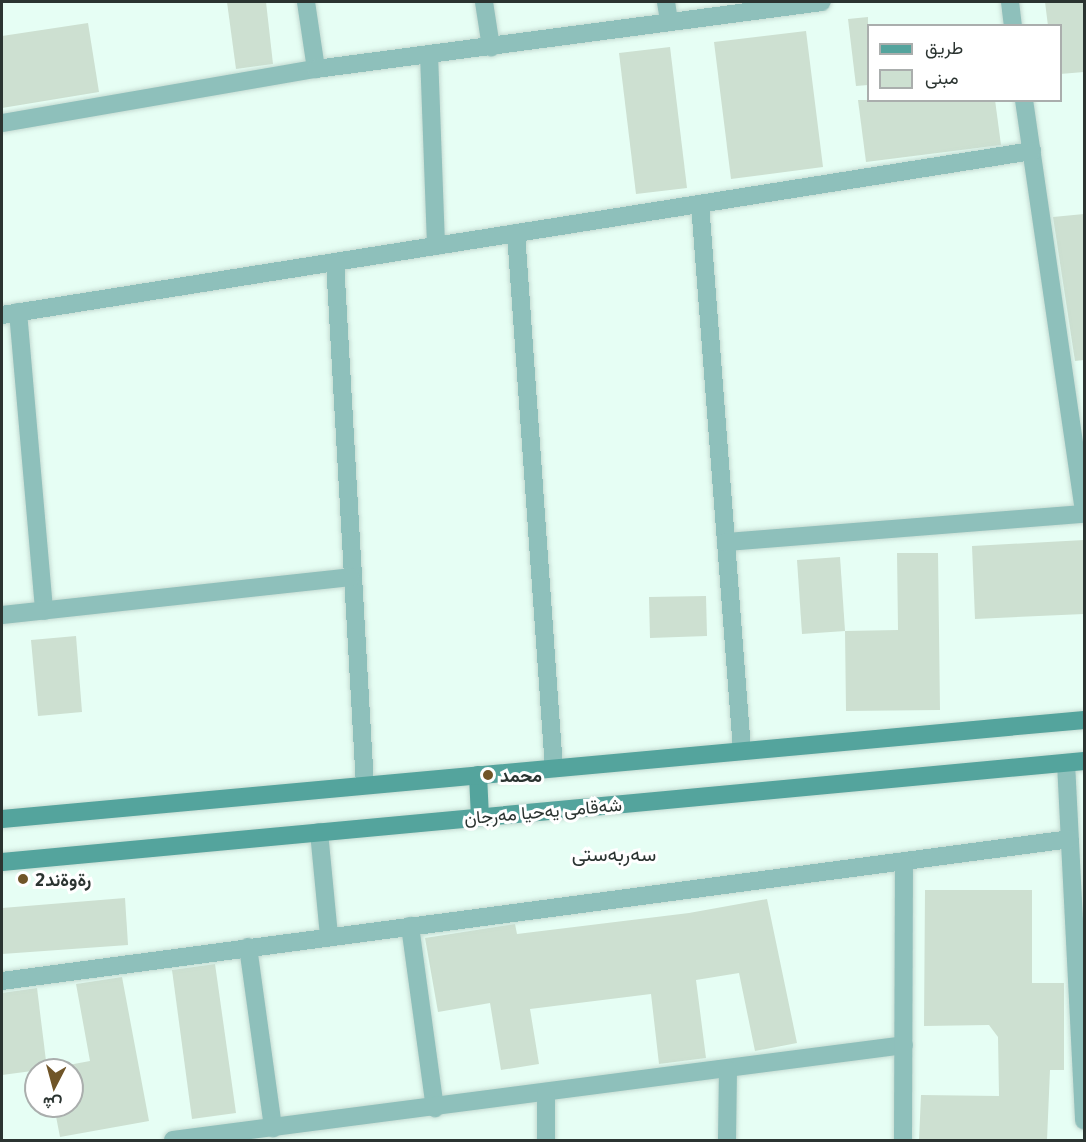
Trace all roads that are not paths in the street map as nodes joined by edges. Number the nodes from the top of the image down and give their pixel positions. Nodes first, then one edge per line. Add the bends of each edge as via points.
1 (306, 2) edge
2 (484, 2) edge
3 (666, 2) edge
4 (822, 2) edge
5 (1010, 2) edge
6 (669, 21) junction
7 (1013, 24) edge
8 (490, 47) junction
9 (429, 54) junction
10 (316, 69) junction
11 (1024, 102) edge
12 (2, 123) edge
13 (1032, 151) junction
14 (700, 204) junction
15 (516, 233) junction
16 (436, 246) junction
17 (335, 262) junction
18 (10, 314) edge
19 (1084, 512) edge
20 (726, 542) junction
21 (351, 577) junction
22 (44, 611) junction
23 (2, 615) edge
24 (1084, 720) edge
25 (742, 750) junction
26 (1075, 762) edge
27 (554, 768) junction
28 (478, 774) junction
29 (365, 785) junction
30 (480, 817) junction
31 (2, 819) edge
32 (319, 832) junction
33 (1070, 839) junction
34 (904, 861) junction
35 (2, 862) edge
36 (410, 926) junction
37 (329, 936) junction
38 (248, 947) junction
39 (2, 981) edge
40 (904, 1045) junction
41 (728, 1070) junction
42 (546, 1094) junction
43 (435, 1108) junction
44 (1084, 1121) edge
45 (273, 1128) junction
46 (178, 1140) edge
47 (546, 1140) edge
48 (727, 1140) edge
49 (903, 1140) edge

1 - 10 street
2 - 8 street
3 - 6 street
4 - 6 street
5 - 7 street
6 - 8 street
8 - 9 street
9 - 10 street
9 - 16 street
10 - 12 street
11 - 13 street
13 - 14 street
13 - 19 street
14 - 15 street
14 - 20 street
15 - 16 street
15 - 27 street
16 - 17 street
17 - 18 street
17 - 21 street
18 - 22 street
19 - 20 street
20 - 25 street
21 - 22 street
21 - 29 street
22 - 23 street
24 - 25 street
25 - 27 street
26 - 30 street, شەقامی یەحیا مەرجان
26 - 33 street
27 - 28 street
28 - 29 street
28 - 30 street
29 - 31 street
30 - 32 street, شەقامی یەحیا مەرجان
32 - 35 street, شەقامی یەحیا مەرجان
32 - 37 street
33 - 34 street
33 - 44 street
34 - 36 street
34 - 40 street
36 - 37 street
36 - 43 street
37 - 38 street
38 - 39 street
38 - 45 street
40 - 41 street
40 - 49 street
41 - 42 street
41 - 48 street
42 - 43 street
42 - 47 street
43 - 45 street
45 - 46 street

